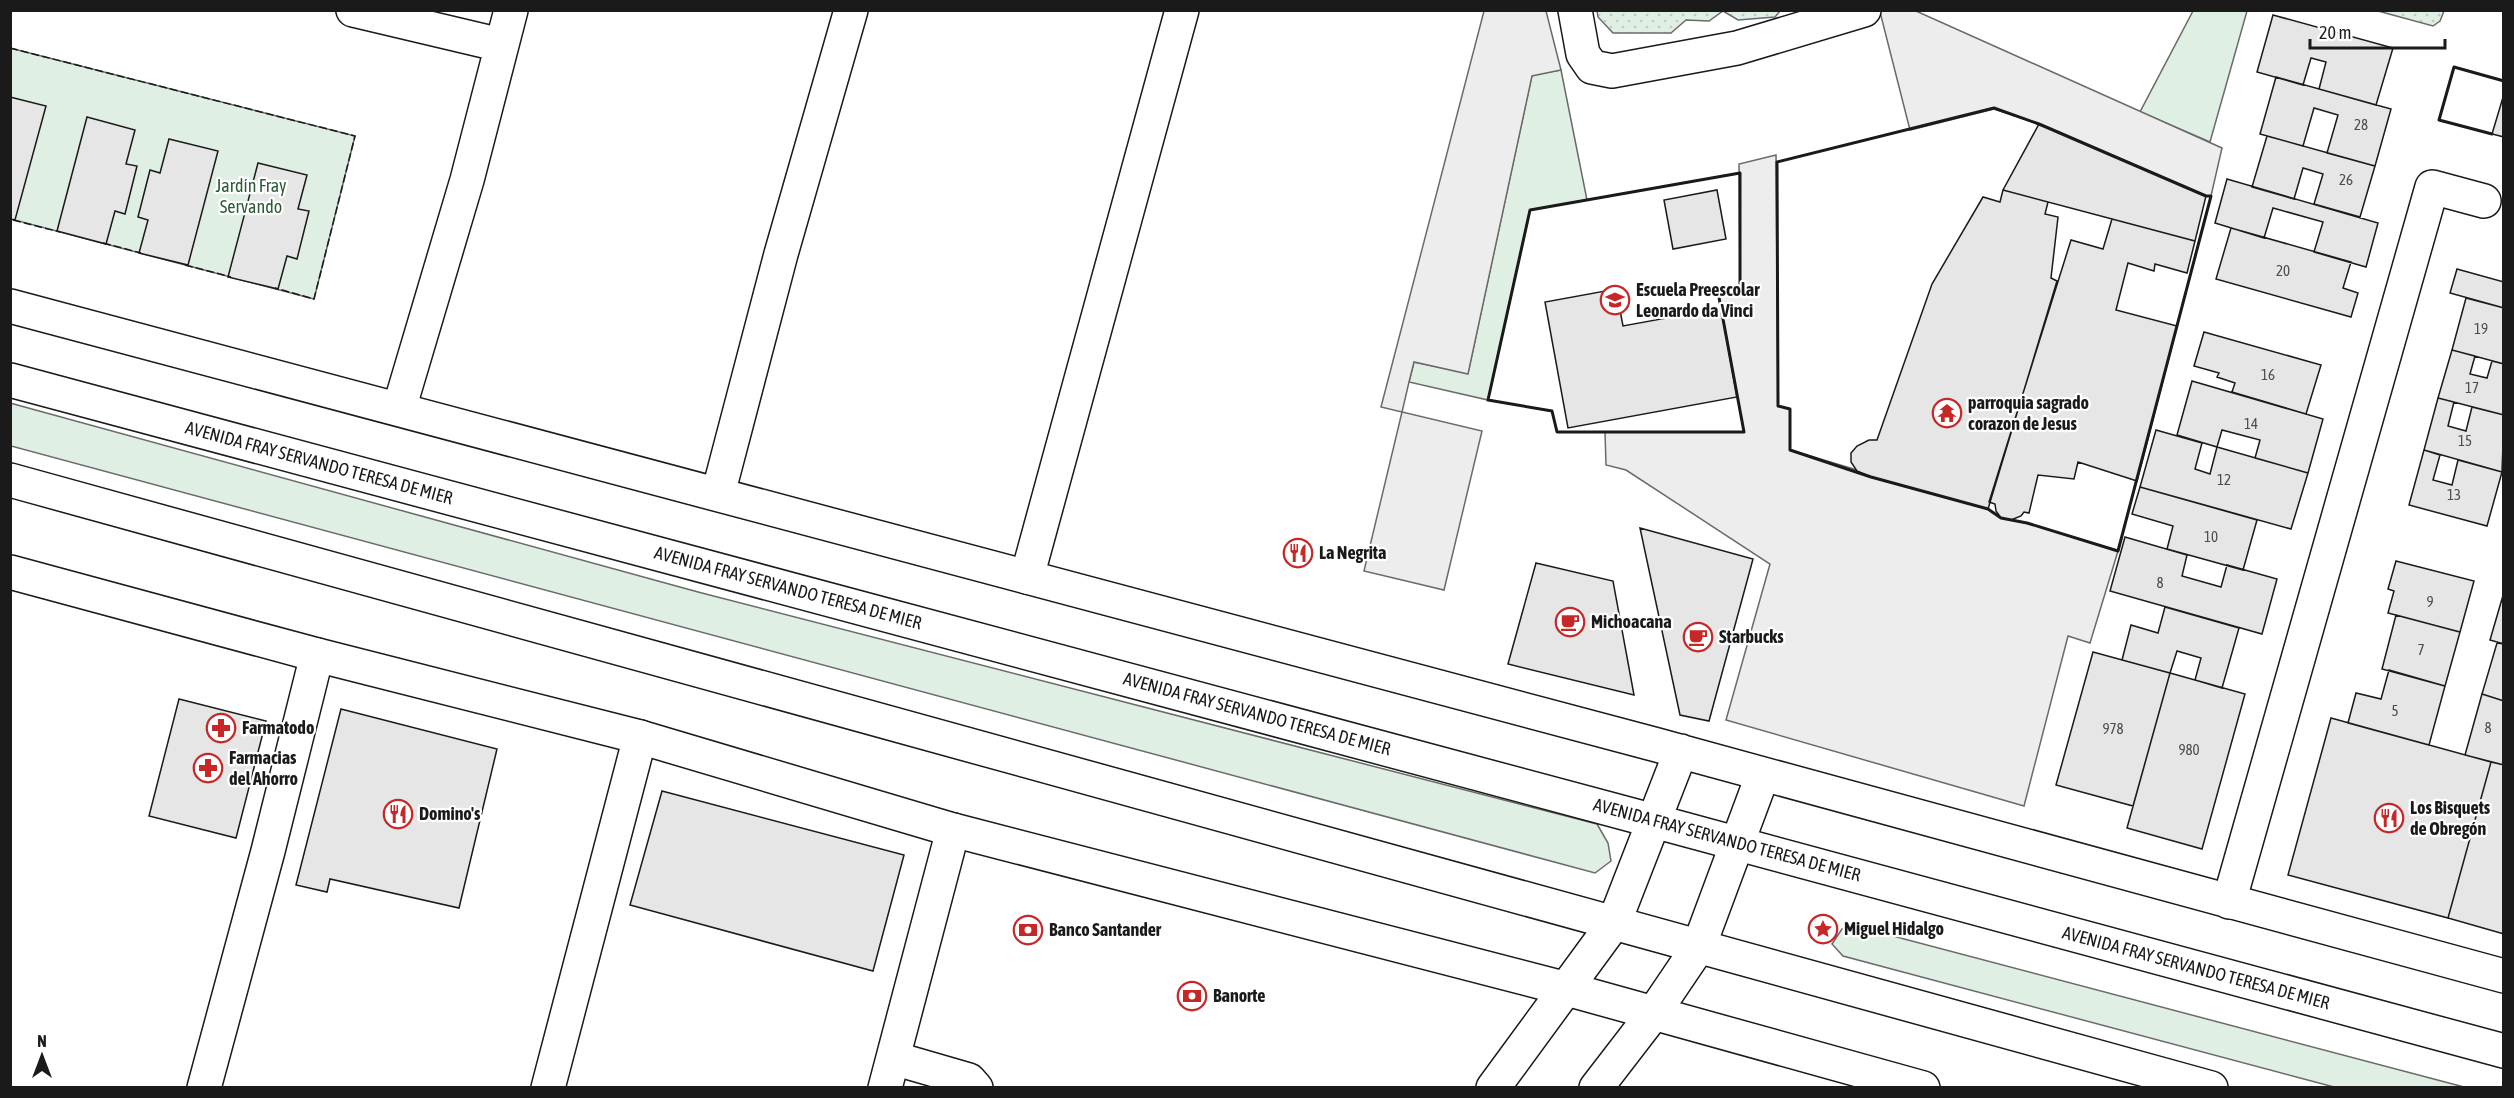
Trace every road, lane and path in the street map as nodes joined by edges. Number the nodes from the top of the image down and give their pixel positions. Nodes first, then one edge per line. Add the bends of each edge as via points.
1 (353, 10) edge
2 (511, 10) edge
3 (851, 10) edge
4 (1182, 10) edge
5 (1575, 10) edge
6 (1864, 10) edge
7 (501, 45) junction
8 (2484, 201) dead end
9 (10, 306) edge
10 (10, 380) edge
11 (399, 409) junction
12 (10, 480) edge
13 (718, 494) junction
14 (10, 572) edge
15 (1027, 577) junction
16 (317, 655) junction
17 (640, 737) junction
18 (1681, 752) junction
19 (1763, 774) junction
20 (1654, 820) junction
21 (953, 830) junction
22 (1738, 843) junction
23 (2229, 902) junction
24 (1614, 923) junction
25 (1699, 946) junction
26 (2504, 976) edge
27 (1568, 989) junction
28 (1653, 1014) junction
29 (2504, 1051) edge
30 (889, 1073) edge
31 (204, 1088) edge
32 (548, 1088) edge
33 (976, 1088) edge
34 (1493, 1088) edge
35 (1596, 1088) edge
36 (1923, 1088) edge
37 (2211, 1088) edge

1 - 7 street
2 - 7 street
3 - 13 street
4 - 15 street
5 - 6 street via 1583,54 1592,67 1612,71 1737,48
7 - 11 street via 467,180
8 - 23 street via 2432,187
9 - 11 street
10 - 20 street, AVENIDA FRAY SERVANDO TERESA DE MIER
11 - 13 street
12 - 24 street
13 - 15 street
14 - 16 street
15 - 18 street
16 - 17 street
16 - 31 street
17 - 21 street
17 - 32 street
18 - 19 street
18 - 20 street
19 - 22 street
19 - 23 street
20 - 22 street, AVENIDA FRAY SERVANDO TERESA DE MIER
20 - 24 street
21 - 27 street
21 - 30 street
22 - 25 street
22 - 29 street, AVENIDA FRAY SERVANDO TERESA DE MIER
23 - 26 street
24 - 25 street
24 - 27 street
25 - 28 street
25 - 37 street
27 - 28 street
27 - 34 street
28 - 35 street
28 - 36 street
30 - 33 street via 969,1080

